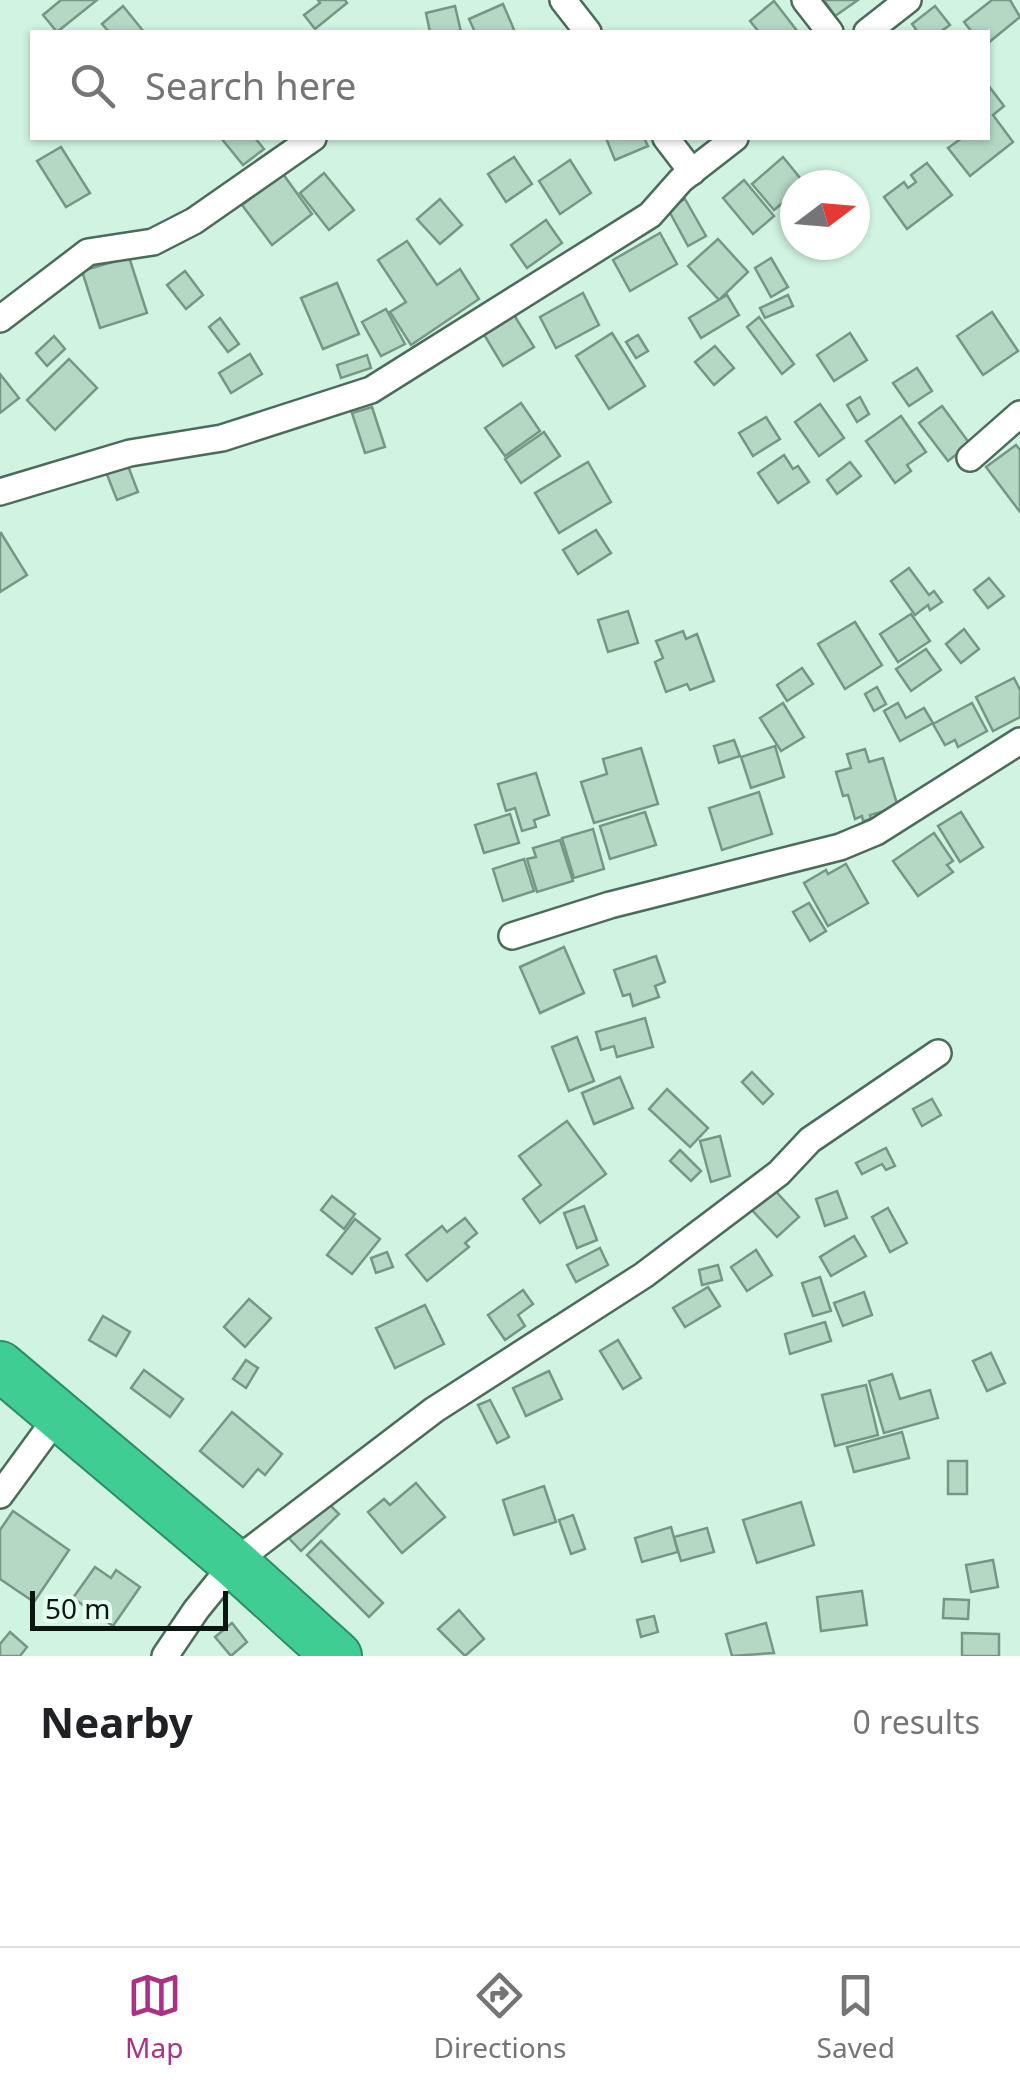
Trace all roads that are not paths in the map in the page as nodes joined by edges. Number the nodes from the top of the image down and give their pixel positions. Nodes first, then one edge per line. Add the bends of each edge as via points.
1 (563, 0) edge
2 (805, 0) edge
3 (908, 0) edge
4 (586, 30) edge
5 (828, 30) edge
6 (869, 30) edge
7 (310, 140) edge
8 (668, 140) edge
9 (732, 140) edge
10 (692, 172) junction
11 (0, 320) edge
12 (1020, 414) edge
13 (970, 458) dead end
14 (0, 492) edge
15 (1020, 741) edge
16 (512, 936) dead end
17 (938, 1053) dead end
18 (0, 1366) edge
19 (58, 1416) junction
20 (0, 1495) edge
21 (233, 1564) junction
22 (165, 1656) edge
23 (337, 1656) edge

1 - 4 street
2 - 5 street
3 - 6 street
7 - 11 street via 154,242 88,252
8 - 10 street
9 - 10 street
10 - 14 street via 650,215 371,390 222,438 130,453
12 - 13 street
15 - 16 street via 876,832 840,846
17 - 21 street via 810,1140 779,1173 644,1275 434,1410
18 - 19 highway
19 - 20 street
19 - 21 highway
21 - 22 street
21 - 23 highway

